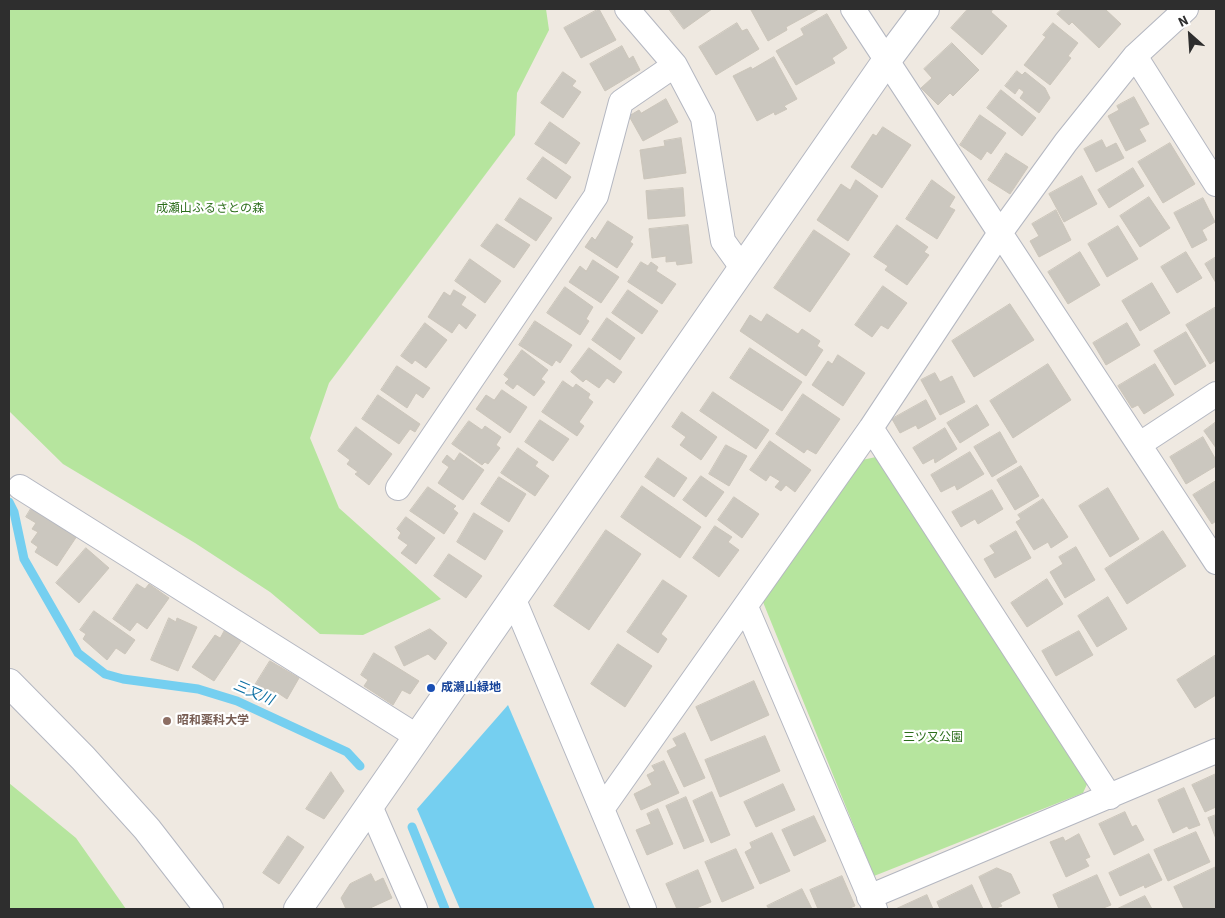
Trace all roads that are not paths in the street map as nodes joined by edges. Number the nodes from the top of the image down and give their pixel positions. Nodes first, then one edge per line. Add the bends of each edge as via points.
1 (627, 9) edge
2 (853, 9) edge
3 (925, 9) edge
4 (1186, 9) edge
5 (1134, 56) junction
6 (887, 60) junction
7 (675, 65) junction
8 (1216, 184) edge
9 (1000, 233) junction
10 (743, 269) junction
11 (1216, 394) edge
12 (871, 428) junction
13 (1140, 444) junction
14 (20, 486) dead end
15 (398, 488) dead end
16 (1216, 562) edge
17 (514, 600) junction
18 (746, 607) junction
19 (9, 683) edge
20 (418, 737) junction
21 (1216, 751) edge
22 (1110, 797) junction
23 (370, 806) junction
24 (602, 810) junction
25 (872, 903) edge
26 (209, 909) edge
27 (298, 909) edge
28 (415, 909) edge
29 (644, 909) edge

1 - 7 street
2 - 6 street
3 - 6 street
4 - 5 street
5 - 8 street
5 - 9 street
6 - 9 street
6 - 10 street
7 - 10 street via 703,118 723,241
7 - 15 street via 621,102 596,196
9 - 12 street
9 - 13 street
10 - 17 street
11 - 13 street
12 - 18 street
12 - 22 street
13 - 16 street
14 - 20 street
17 - 20 street
17 - 24 street
18 - 24 street
18 - 25 street
19 - 26 street via 147,829
20 - 23 street
21 - 22 street
22 - 25 street
23 - 27 street
23 - 28 street
24 - 29 street

